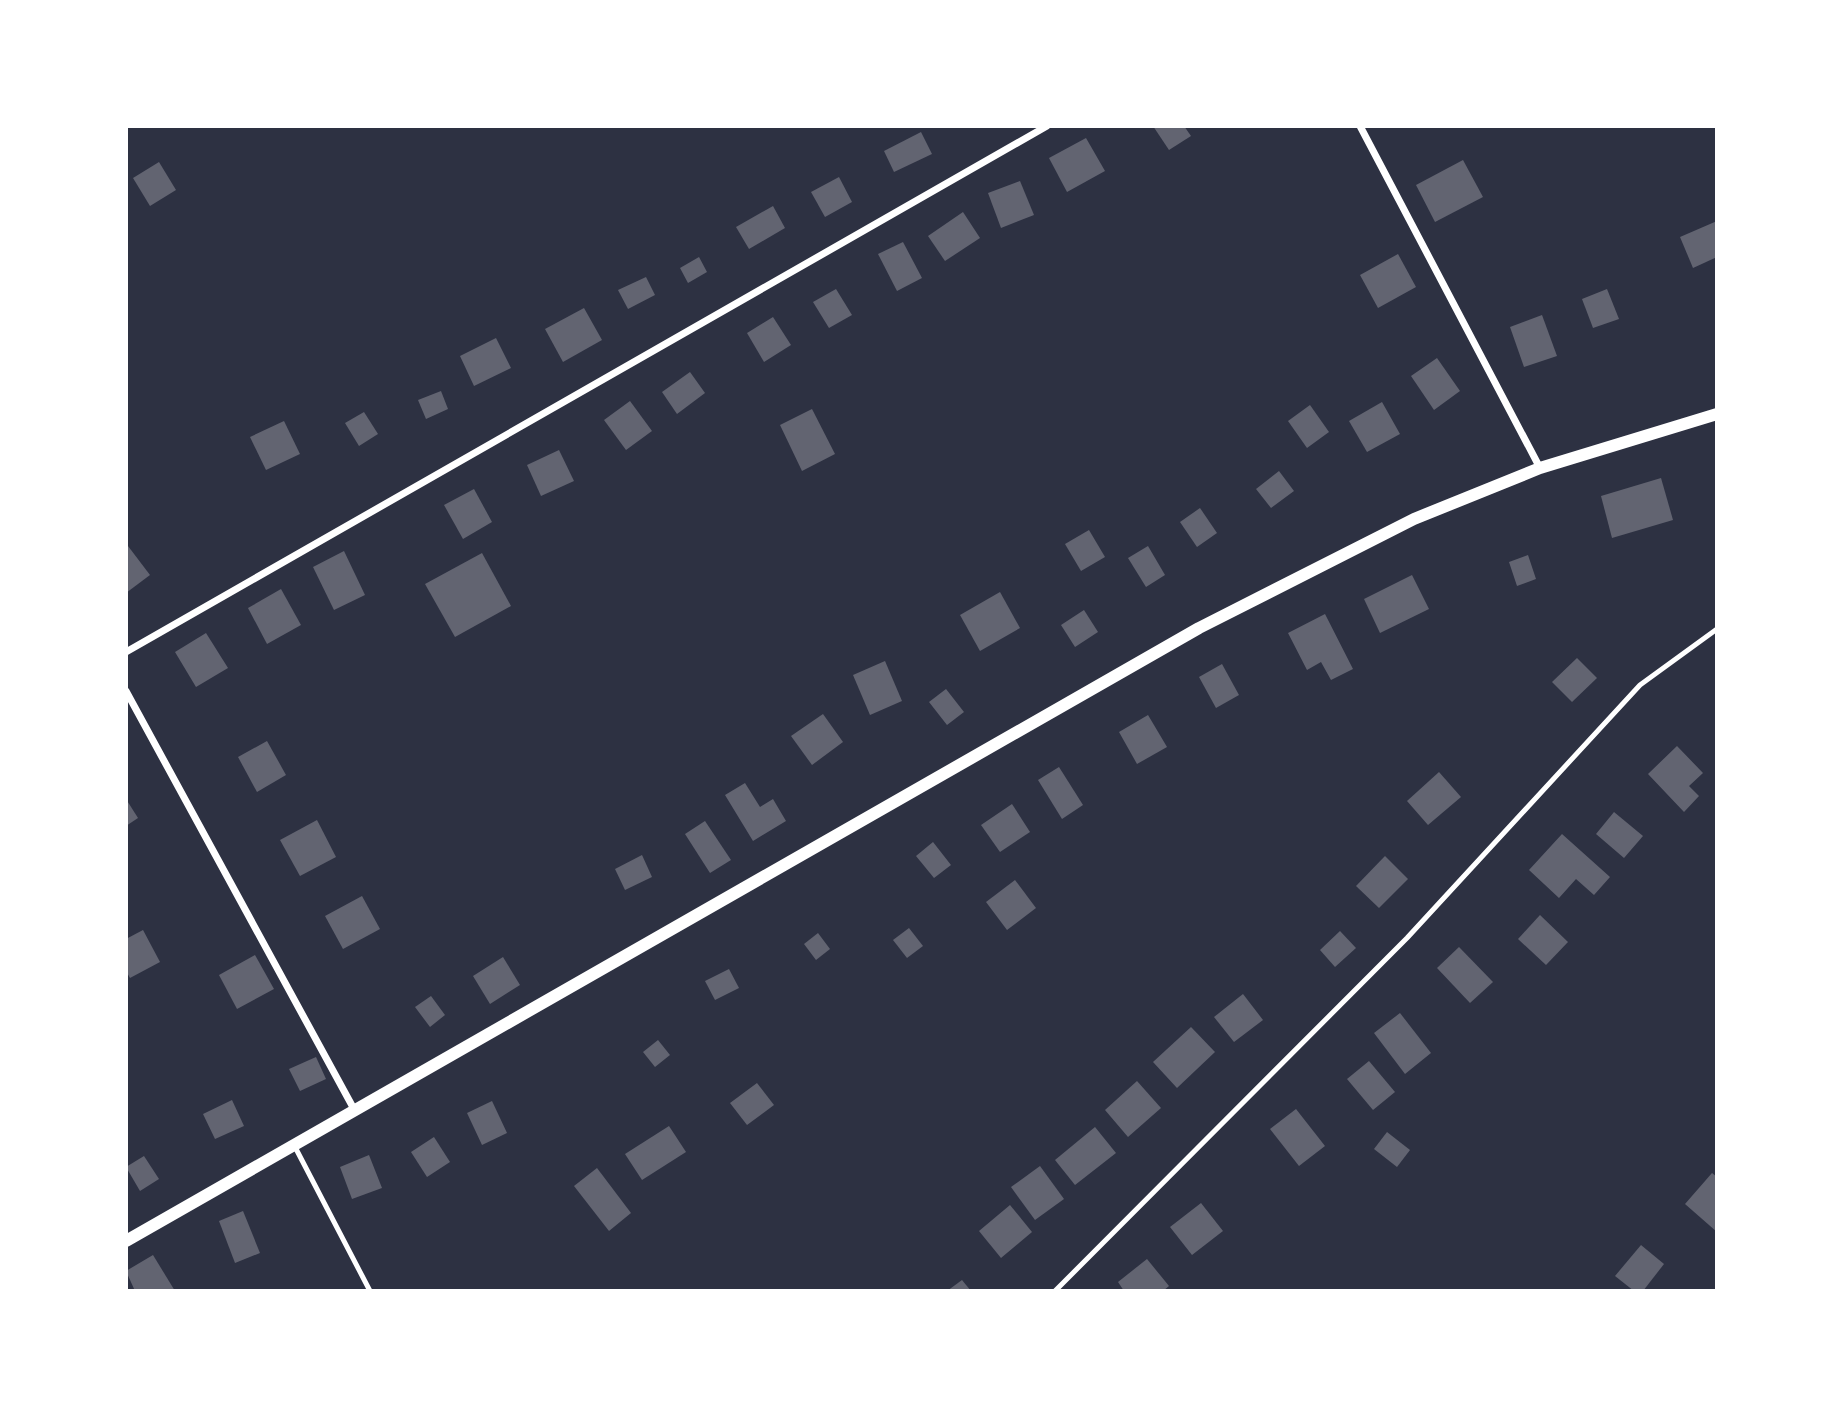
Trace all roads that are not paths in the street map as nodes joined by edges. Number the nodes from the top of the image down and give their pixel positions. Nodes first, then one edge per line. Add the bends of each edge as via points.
1 (1047, 126) edge
2 (1360, 126) edge
3 (1717, 414) edge
4 (1540, 468) junction
5 (1717, 629) edge
6 (126, 652) edge
7 (126, 691) edge
8 (355, 1112) junction
9 (293, 1144) junction
10 (126, 1241) edge
11 (370, 1291) edge
12 (1055, 1291) edge

1 - 6 street
2 - 4 street
3 - 4 street
4 - 8 street via 1414,519 1199,628
5 - 12 lane via 1640,685 1407,938
7 - 8 street
8 - 9 street
9 - 10 street
9 - 11 lane

